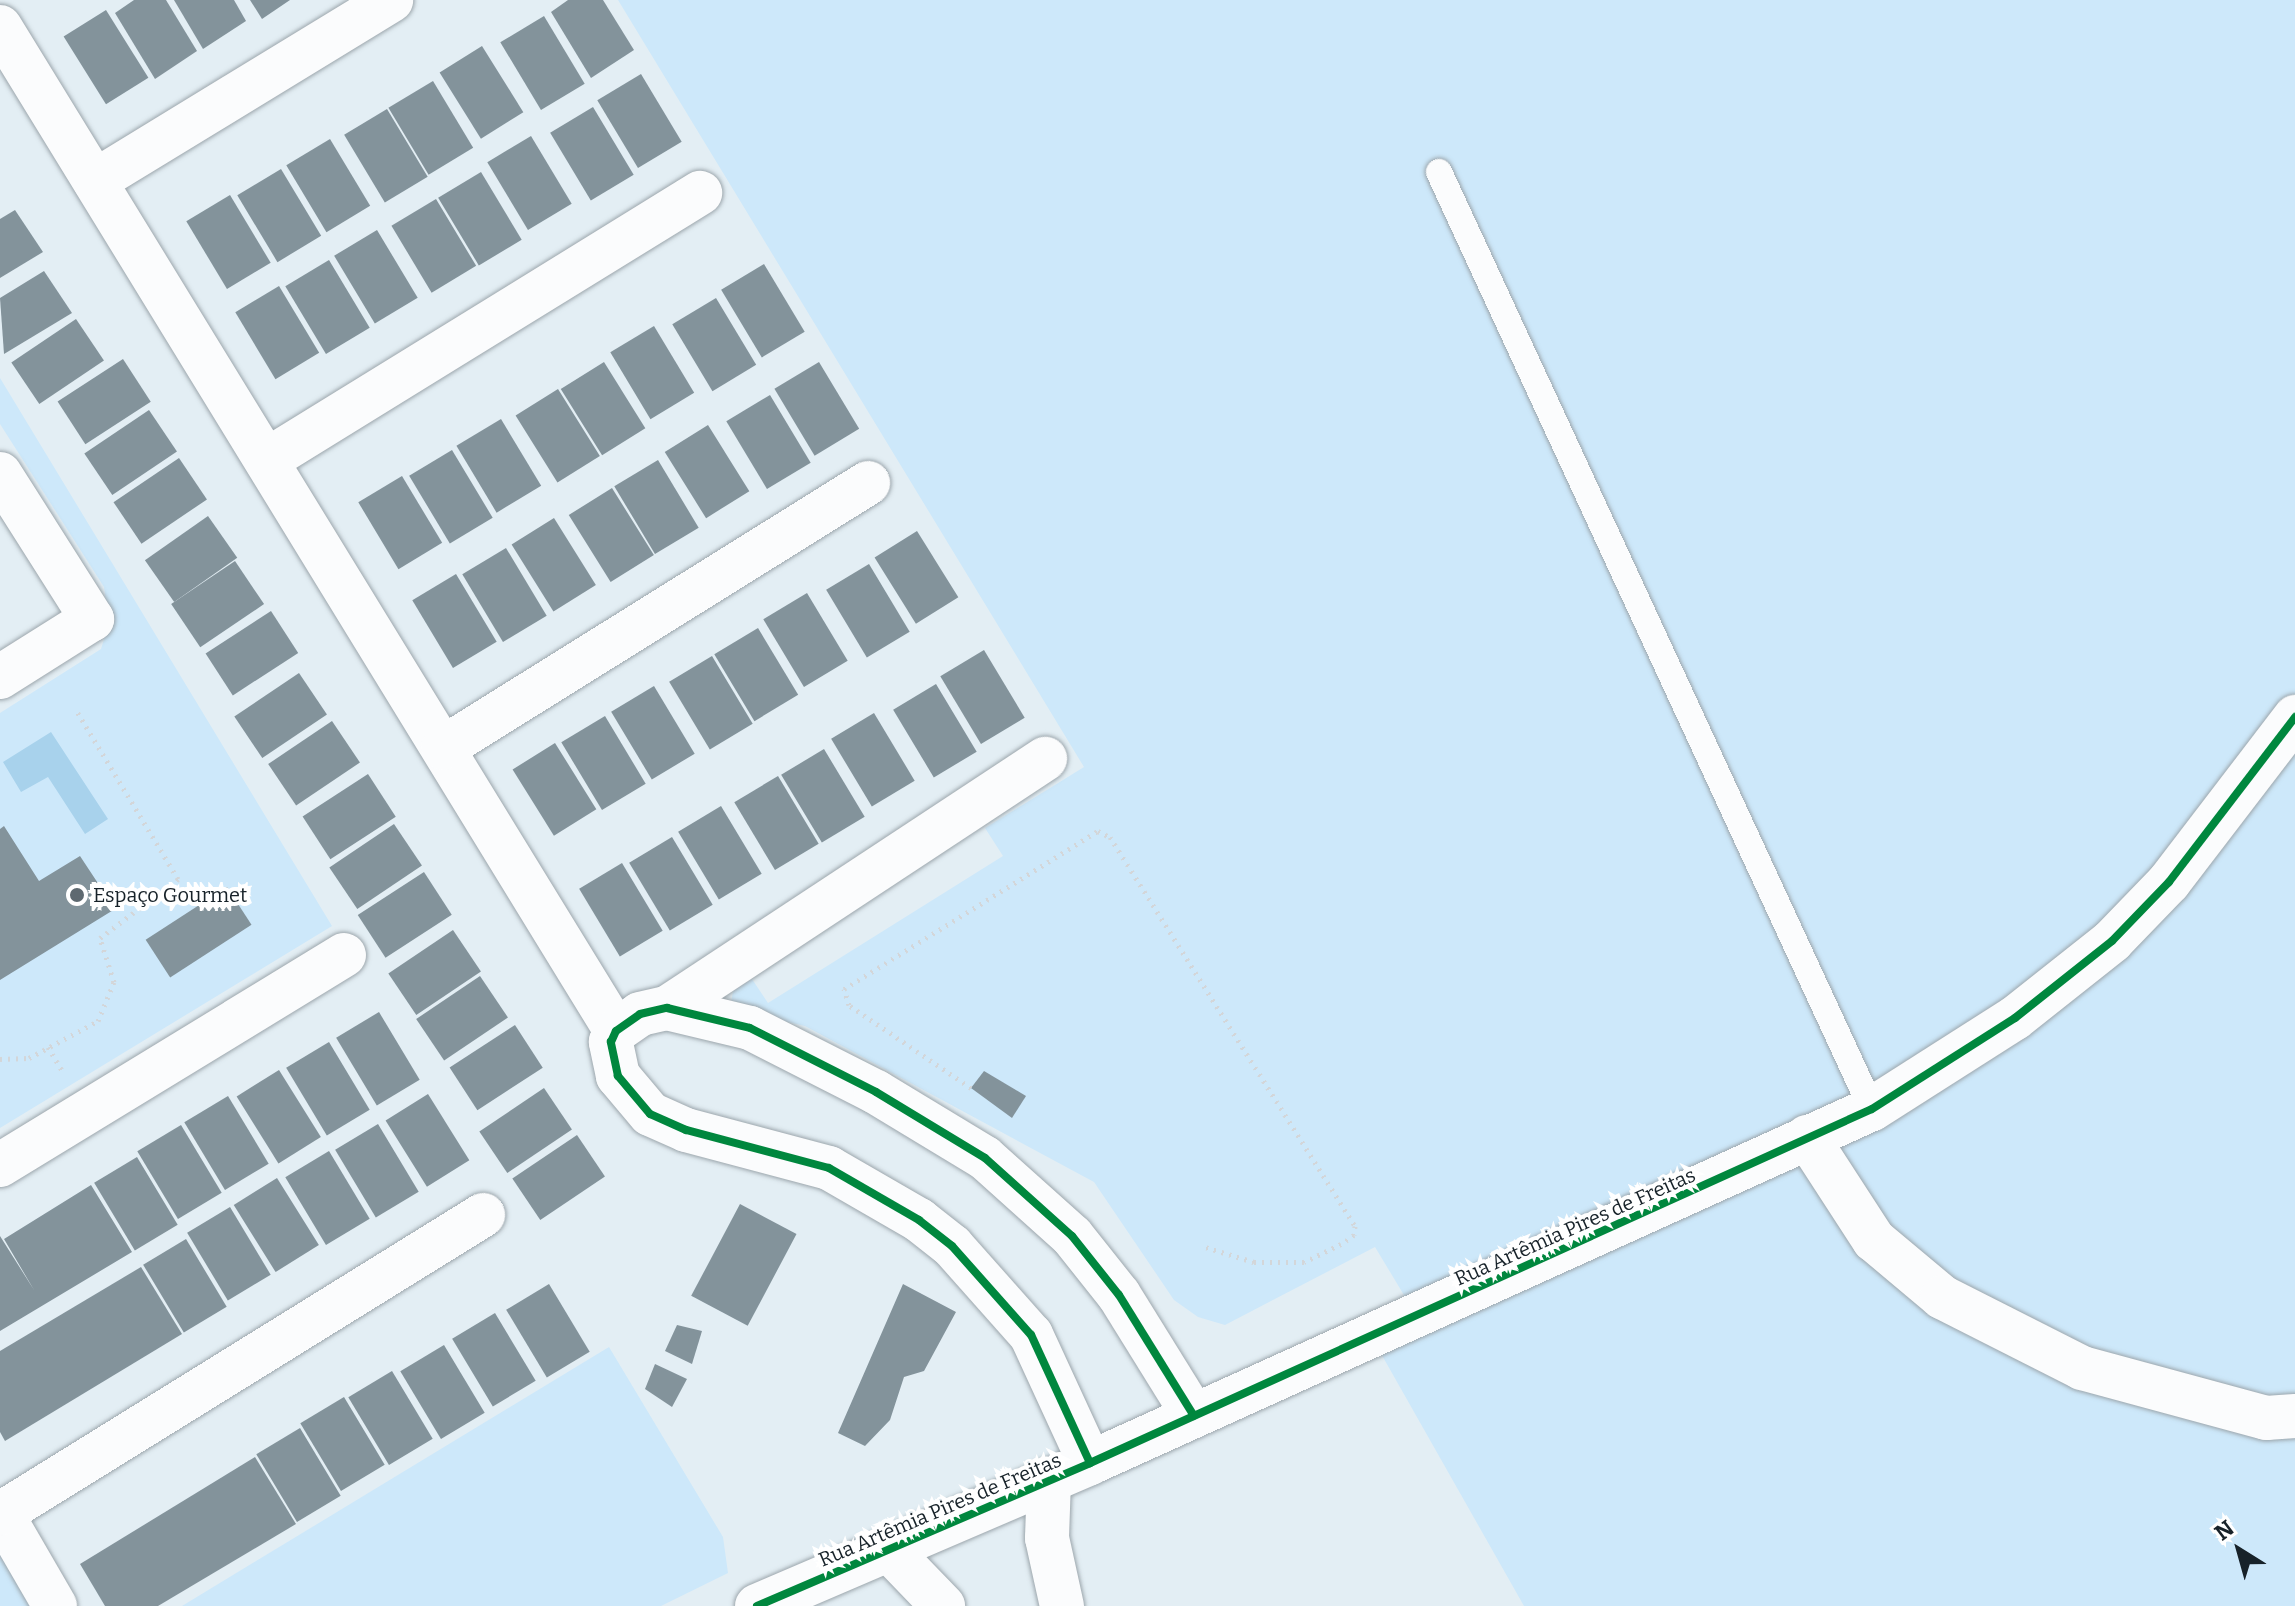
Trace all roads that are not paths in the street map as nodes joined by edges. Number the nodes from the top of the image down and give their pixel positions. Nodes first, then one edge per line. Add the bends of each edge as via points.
1 (391, 0) edge
2 (0, 27) edge
3 (1439, 172) dead end
4 (95, 181) junction
5 (700, 193) dead end
6 (267, 460) junction
7 (0, 474) edge
8 (868, 483) dead end
9 (0, 677) edge
10 (2295, 717) edge
11 (443, 748) junction
12 (1045, 759) dead end
13 (344, 955) dead end
14 (667, 1008) junction
15 (616, 1031) junction
16 (1872, 1109) junction
17 (1807, 1137) junction
18 (0, 1165) edge
19 (483, 1215) dead end
20 (1194, 1416) junction
21 (2285, 1426) edge
22 (1090, 1463) junction
23 (1049, 1480) junction
24 (1, 1512) edge
25 (889, 1550) junction
26 (55, 1606) edge
27 (757, 1606) edge
28 (943, 1606) edge
29 (1062, 1606) edge

1 - 4 street
2 - 4 street
3 - 16 lane
4 - 6 street
5 - 6 street
6 - 11 street
7 - 9 street via 92,619
8 - 11 street
10 - 16 street, Rua Artêmia Pires de Freitas via 2169,882 2112,941 2015,1018
11 - 15 street
12 - 14 street
13 - 18 street
14 - 15 street via 640,1014
14 - 20 street via 750,1028 819,1061 985,1158 1072,1236 1110,1283
15 - 22 street via 611,1042 618,1076 650,1114 686,1130 829,1168 919,1220 952,1246 1031,1335
16 - 17 street, Rua Artêmia Pires de Freitas
17 - 20 street, Rua Artêmia Pires de Freitas
17 - 21 street via 1874,1240 1942,1297 2082,1368
19 - 24 street
20 - 22 street, Rua Artêmia Pires de Freitas
22 - 23 street, Rua Artêmia Pires de Freitas
23 - 25 street, Rua Artêmia Pires de Freitas
23 - 29 street via 1047,1538
24 - 26 street
25 - 27 street, Rua Artêmia Pires de Freitas
25 - 28 street

